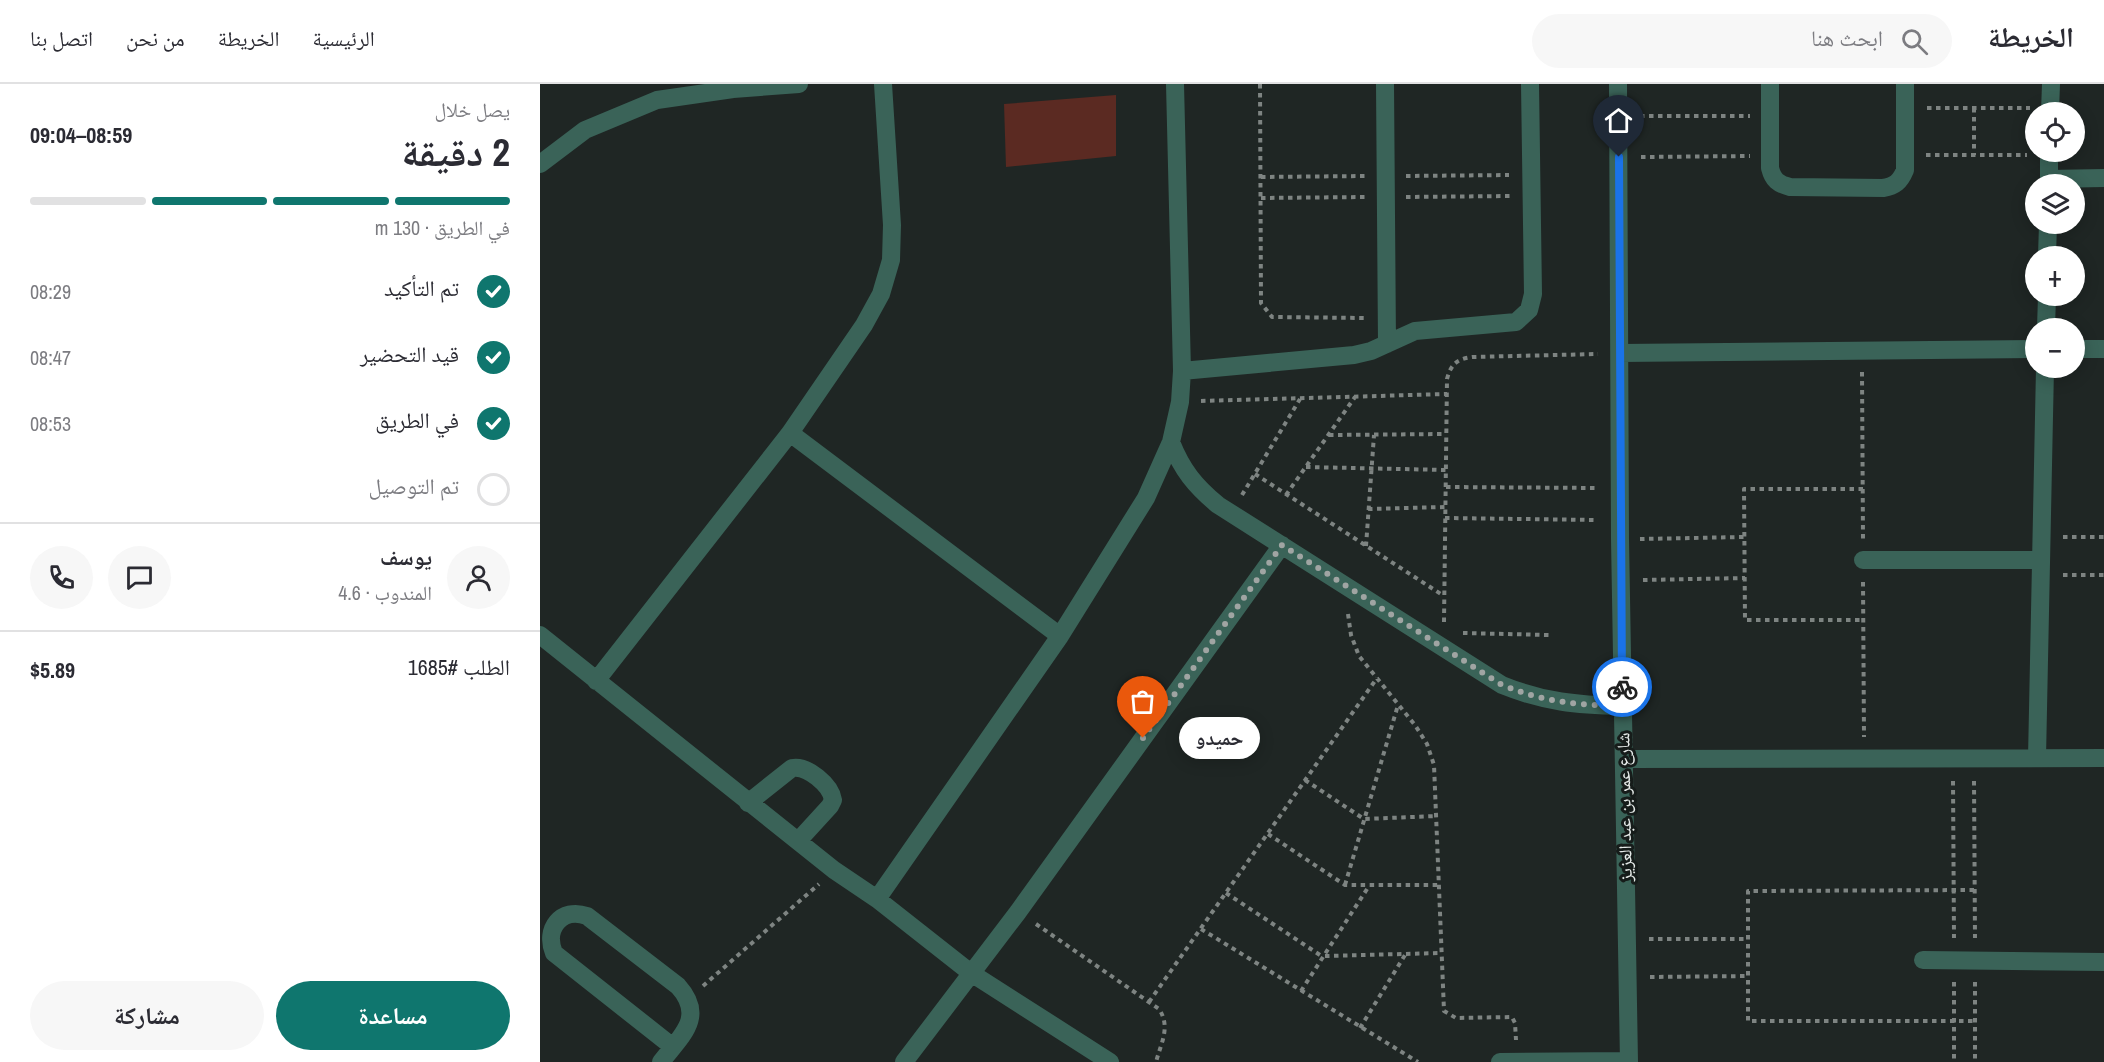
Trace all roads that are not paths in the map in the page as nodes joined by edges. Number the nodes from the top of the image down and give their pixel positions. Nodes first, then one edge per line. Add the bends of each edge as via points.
1 (799, 84) edge
2 (882, 84) edge
3 (1175, 84) edge
4 (1385, 84) edge
5 (1530, 84) edge
6 (1618, 84) edge
7 (1770, 84) edge
8 (1905, 84) edge
9 (2051, 84) edge
10 (2050, 102) edge
11 (540, 164) edge
12 (2104, 178) edge
13 (2085, 179) edge
14 (1387, 344) junction
15 (2025, 349) edge
16 (2085, 349) edge
17 (2104, 349) edge
18 (1620, 353) junction
19 (1182, 371) junction
20 (2045, 378) edge
21 (790, 433) junction
22 (1171, 442) junction
23 (1282, 545) junction
24 (1863, 560) dead end
25 (2041, 568) junction
26 (540, 635) edge
27 (1060, 636) junction
28 (596, 681) junction
29 (1622, 706) junction
30 (2037, 758) junction
31 (2104, 758) edge
32 (1624, 759) junction
33 (748, 803) junction
34 (798, 842) junction
35 (878, 899) junction
36 (1923, 960) dead end
37 (2104, 962) edge
38 (971, 973) junction
39 (673, 1047) junction
40 (1517, 1061) edge
41 (1629, 1061) edge
42 (661, 1062) edge
43 (904, 1062) edge
44 (1110, 1062) edge
45 (1500, 1062) edge

1 - 11 street via 657,100 585,130
2 - 21 street via 891,260 881,294 864,325
3 - 19 street
4 - 14 street
5 - 14 street via 1533,294 1529,310 1516,322 1414,331
6 - 18 street, شارع عمر بن عبد العزيز
7 - 8 street via 1772,178 1780,185 1883,188 1901,180
9 - 10 street
12 - 13 street
14 - 19 street via 1354,355
15 - 18 street
16 - 17 street
18 - 29 street, شارع عمر بن عبد العزيز
19 - 22 street
20 - 25 street
21 - 27 street
21 - 28 street
22 - 23 street via 1180,466 1197,488
22 - 27 street via 1146,498
23 - 29 street via 1349,588 1444,640 1502,685 1534,698 1569,705
23 - 38 street
24 - 25 street
25 - 30 street
26 - 28 street
27 - 35 street
28 - 33 street
29 - 32 street, شارع عمر بن عبد العزيز
30 - 31 street
30 - 32 street
32 - 41 street, شارع عمر بن عبد العزيز
33 - 34 street
33 - 34 street via 792,768 805,770 828,787 831,806
34 - 35 street
35 - 38 street
36 - 37 street
38 - 43 street
38 - 44 street
39 - 39 street via 692,1014 689,998 587,916 564,916 552,928 550,945 560,959
39 - 42 street
40 - 41 street
40 - 45 street

